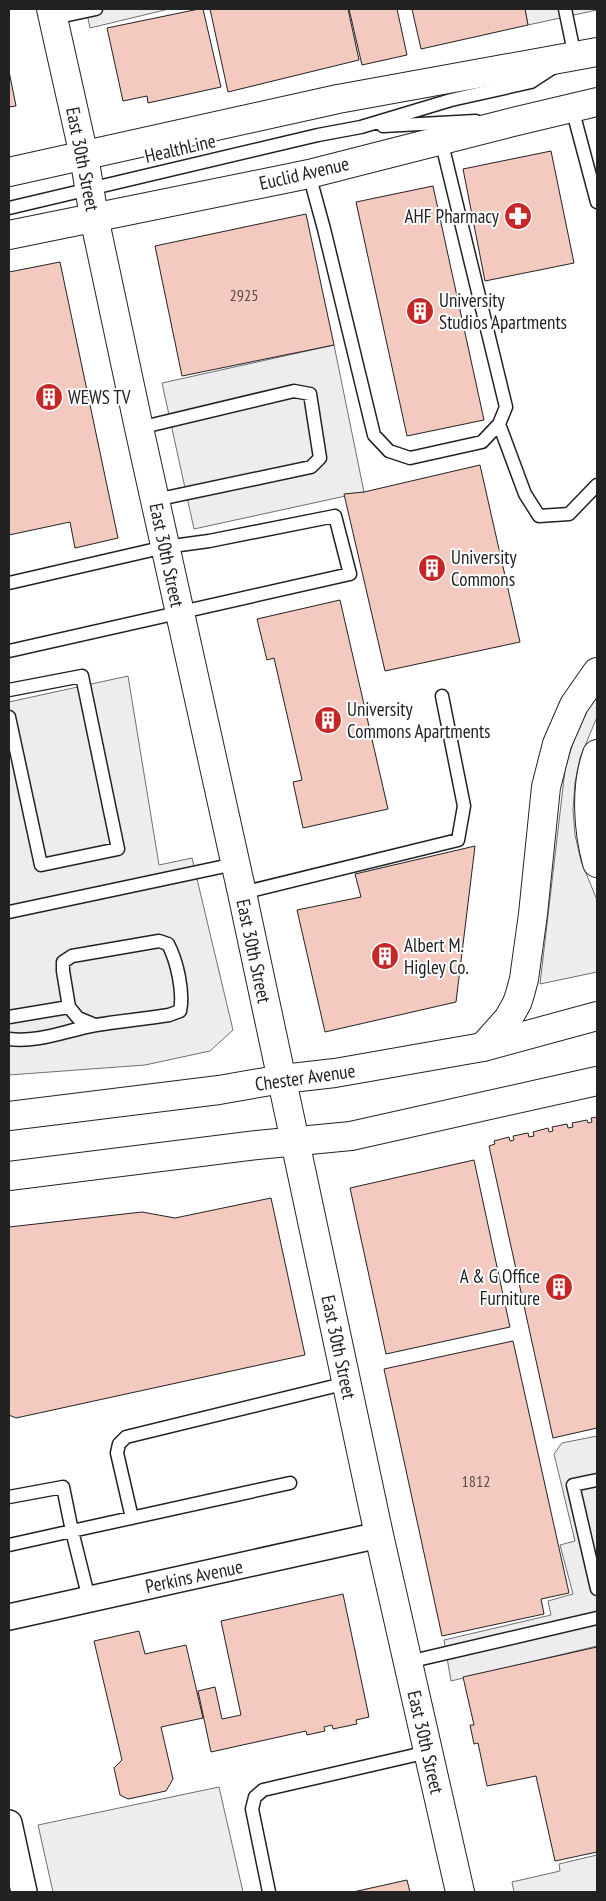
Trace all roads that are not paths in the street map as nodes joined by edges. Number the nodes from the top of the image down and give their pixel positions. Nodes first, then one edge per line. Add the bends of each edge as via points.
1 (96, 9) edge
2 (564, 9) edge
3 (52, 14) edge
4 (580, 56) edge
5 (585, 105) edge
6 (524, 119) junction
7 (361, 127) junction
8 (441, 140) junction
9 (84, 156) junction
10 (9, 172) edge
11 (309, 174) junction
12 (90, 189) junction
13 (597, 202) edge
14 (9, 208) edge
15 (94, 217) junction
16 (9, 235) edge
17 (499, 424) junction
18 (139, 428) junction
19 (597, 485) edge
20 (155, 500) junction
21 (165, 548) junction
22 (9, 582) edge
23 (180, 612) junction
24 (9, 651) edge
25 (597, 672) edge
26 (9, 690) edge
27 (442, 696) dead end
28 (9, 717) edge
29 (597, 754) edge
30 (597, 863) edge
31 (236, 864) junction
32 (242, 893) junction
33 (9, 912) edge
34 (69, 1006) junction
35 (597, 1016) edge
36 (9, 1017) edge
37 (95, 1025) junction
38 (9, 1039) edge
39 (483, 1047) junction
40 (282, 1079) junction
41 (597, 1081) edge
42 (9, 1116) edge
43 (295, 1140) junction
44 (9, 1176) edge
45 (347, 1383) junction
46 (597, 1480) edge
47 (290, 1482) dead end
48 (9, 1497) edge
49 (132, 1518) junction
50 (72, 1531) junction
51 (379, 1536) junction
52 (9, 1545) edge
53 (597, 1589) edge
54 (89, 1600) junction
55 (9, 1617) edge
56 (597, 1618) edge
57 (408, 1662) junction
58 (428, 1752) junction
59 (9, 1823) edge
60 (24, 1892) edge
61 (269, 1892) edge
62 (460, 1892) edge

1 - 3 lane
2 - 4 lane
3 - 9 main road, East 30th Street
4 - 7 lane, HealthLine via 531,82 451,100
4 - 9 main road via 338,99
5 - 6 main road, Euclid Avenue
5 - 13 lane
6 - 7 lane, HealthLine
6 - 8 main road, Euclid Avenue
7 - 12 lane, HealthLine
8 - 11 main road, Euclid Avenue
8 - 17 lane via 506,407
9 - 10 main road
9 - 12 main road, East 30th Street
11 - 15 main road, Euclid Avenue
11 - 17 lane via 374,436 389,451 410,458 482,442
12 - 14 lane, HealthLine
12 - 15 main road, East 30th Street
15 - 16 main road, Euclid Avenue
15 - 18 main road, East 30th Street
17 - 19 lane via 525,494 539,516 569,514
18 - 20 main road, East 30th Street
18 - 20 lane via 294,390 310,394 320,458 311,467
20 - 21 main road, East 30th Street
21 - 22 lane
21 - 23 main road, East 30th Street
21 - 23 lane via 335,516 350,574
23 - 24 lane
23 - 31 main road, East 30th Street
25 - 39 main road via 574,704 556,744 546,786 533,914 520,994 508,1019
26 - 28 lane via 82,676 118,849 41,865
27 - 32 lane via 464,806 458,840
29 - 30 main road via 590,794
31 - 32 main road, East 30th Street
31 - 33 lane
32 - 40 main road, East 30th Street
34 - 36 lane
34 - 37 lane via 78,1018
34 - 37 lane via 63,962 72,956 159,941 168,944 174,956 182,1001 180,1011
35 - 39 main road, Chester Avenue
37 - 38 lane via 22,1041
39 - 40 main road, Chester Avenue via 335,1074
40 - 42 main road, Chester Avenue via 220,1090
40 - 43 main road, East 30th Street
41 - 43 main road via 351,1136
43 - 44 main road
43 - 45 main road, East 30th Street
45 - 49 lane via 126,1437 119,1444 117,1453
45 - 51 main road, East 30th Street
46 - 53 lane via 573,1485
47 - 49 lane
48 - 50 lane via 63,1487
49 - 50 lane
50 - 52 lane
50 - 54 lane
51 - 54 street, Perkins Avenue
51 - 57 main road, East 30th Street
54 - 55 street, Perkins Avenue
56 - 57 lane
57 - 58 main road, East 30th Street
58 - 61 lane via 263,1790 254,1797 252,1809
58 - 62 main road, East 30th Street
59 - 60 street

